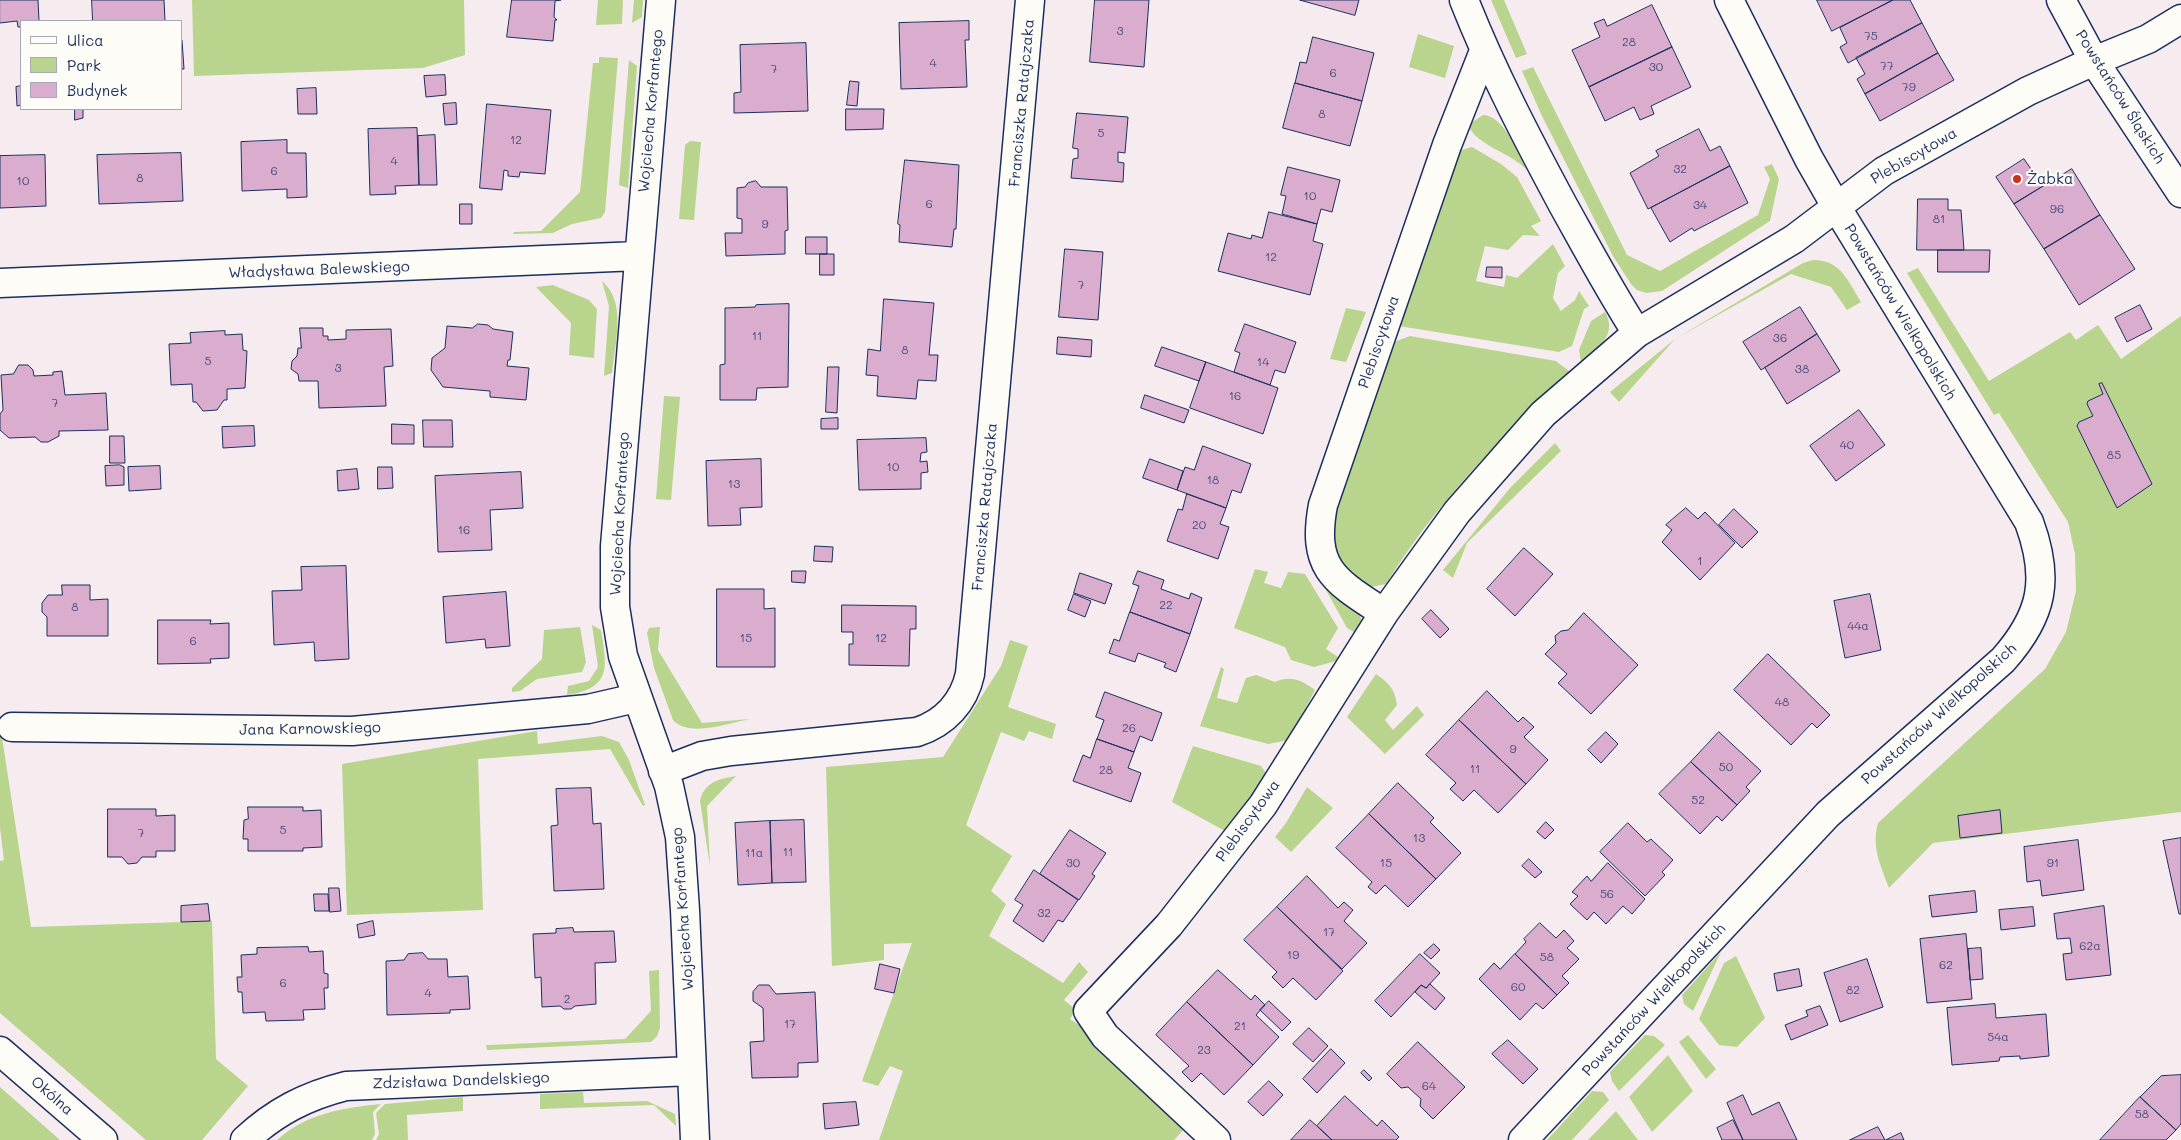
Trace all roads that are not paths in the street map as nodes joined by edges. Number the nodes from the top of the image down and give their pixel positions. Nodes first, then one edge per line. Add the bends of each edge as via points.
1 (661, 0) edge
2 (1030, 0) edge
3 (1464, 0) edge
4 (1729, 0) edge
5 (2061, 0) edge
6 (2181, 19) edge
7 (1484, 51) junction
8 (2094, 60) junction
9 (2181, 193) edge
10 (1837, 208) junction
11 (638, 256) junction
12 (0, 283) edge
13 (1637, 333) junction
14 (1384, 612) junction
15 (636, 698) junction
16 (12, 727) dead end
17 (663, 771) junction
18 (0, 1051) edge
19 (691, 1071) junction
20 (103, 1140) edge
21 (245, 1140) edge
22 (695, 1140) edge
23 (1216, 1140) edge
24 (1523, 1140) edge

1 - 11 street, Wojciecha Korfantego
2 - 17 street, Franciszka Ratajczaka via 970,674 964,694 940,721 918,732 731,750 702,756
3 - 7 street
4 - 10 street, Powstańców Wielkopolskich
5 - 8 street, Powstańców Śląskich
6 - 8 street, Plebiscytowa via 2148,39
7 - 13 street via 1517,120 1613,296
7 - 14 street, Plebiscytowa via 1444,154 1322,505 1319,543 1327,567 1353,592
8 - 9 street, Powstańców Śląskich
8 - 10 street, Plebiscytowa via 2028,92 1884,171
10 - 13 street, Plebiscytowa via 1794,238
10 - 24 street, Powstańców Wielkopolskich via 2028,522 2038,548 2041,572 2033,618 2022,639 2002,660 1828,814
11 - 12 street, Władysława Balewskiego
11 - 15 street, Wojciecha Korfantego via 615,546 619,636
13 - 14 street, Plebiscytowa via 1543,414 1457,512
14 - 23 street, Plebiscytowa via 1263,805 1169,926 1088,1011 1105,1036
15 - 16 street, Jana Karnowskiego via 588,709 352,731
15 - 17 street, Wojciecha Korfantego
17 - 19 street, Wojciecha Korfantego via 677,820 683,864
18 - 20 street, Okólna
19 - 21 street, Zdzisława Dandelskiego via 346,1086 287,1107
19 - 22 street, Wojciecha Korfantego

